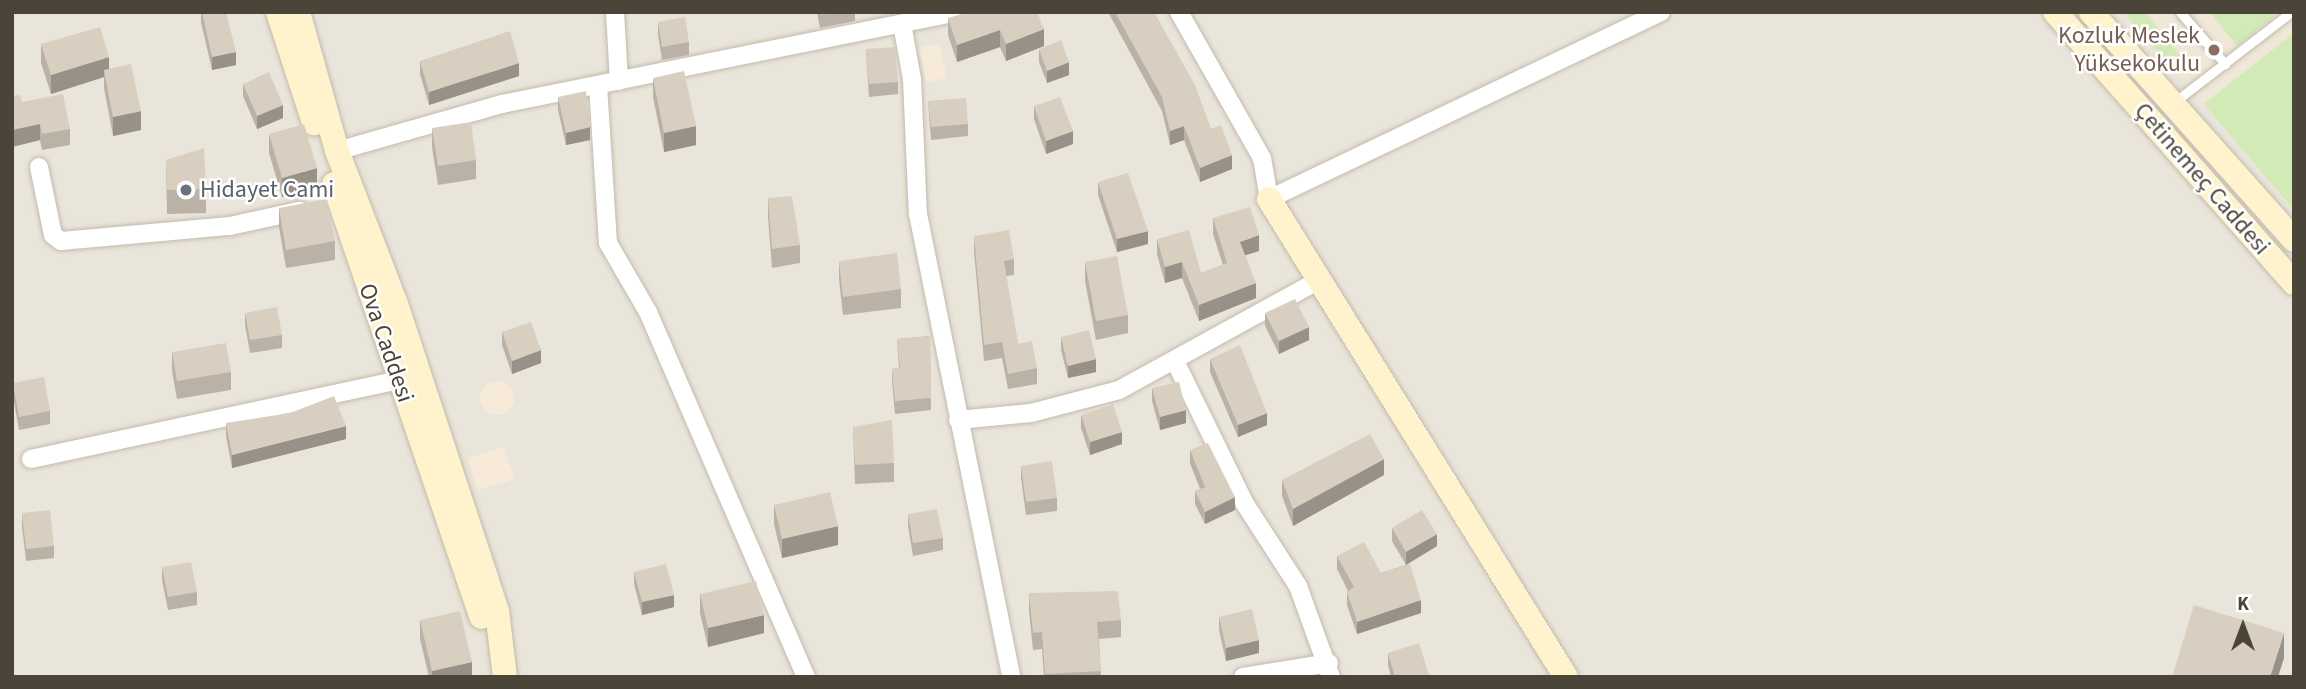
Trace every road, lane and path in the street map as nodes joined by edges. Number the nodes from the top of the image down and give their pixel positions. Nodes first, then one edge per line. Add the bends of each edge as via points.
1 (278, 12) edge
2 (298, 12) edge
3 (615, 12) edge
4 (1179, 12) edge
5 (1661, 12) edge
6 (2055, 12) edge
7 (2091, 12) edge
8 (2180, 12) edge
9 (2291, 12) edge
10 (957, 13) edge
11 (902, 24) junction
12 (2225, 64) junction
13 (620, 81) junction
14 (598, 85) junction
15 (2172, 104) junction
16 (338, 151) junction
17 (39, 167) dead end
18 (1269, 199) junction
19 (340, 202) junction
20 (2294, 240) edge
21 (1317, 281) junction
22 (2294, 283) edge
23 (1175, 361) junction
24 (399, 380) junction
25 (958, 421) junction
26 (31, 459) dead end
27 (1330, 670) edge
28 (504, 673) edge
29 (806, 677) edge
30 (1011, 677) edge
31 (1243, 677) edge
32 (1566, 677) edge

1 - 19 street, Ova Caddesi
2 - 16 street, Ova Caddesi
3 - 13 street
4 - 18 street via 1262,158
5 - 18 street
6 - 22 street, Çetinemeç Caddesi
7 - 15 street, Çetinemeç Caddesi
8 - 12 lane
9 - 12 lane
10 - 11 street
11 - 13 street
11 - 25 street via 912,79 918,214
12 - 15 lane
13 - 14 street
14 - 16 street via 502,104
14 - 29 street via 608,243 648,312
15 - 20 street, Çetinemeç Caddesi
16 - 28 street, Ova Caddesi via 396,304 497,611
17 - 19 street via 53,235 61,241 230,226
18 - 21 street
19 - 24 street, Ova Caddesi
21 - 23 street
21 - 32 street
23 - 25 street via 1119,390 1031,413
23 - 27 street via 1245,504 1298,586
24 - 26 street
24 - 28 street, Ova Caddesi
25 - 30 street
27 - 31 street

